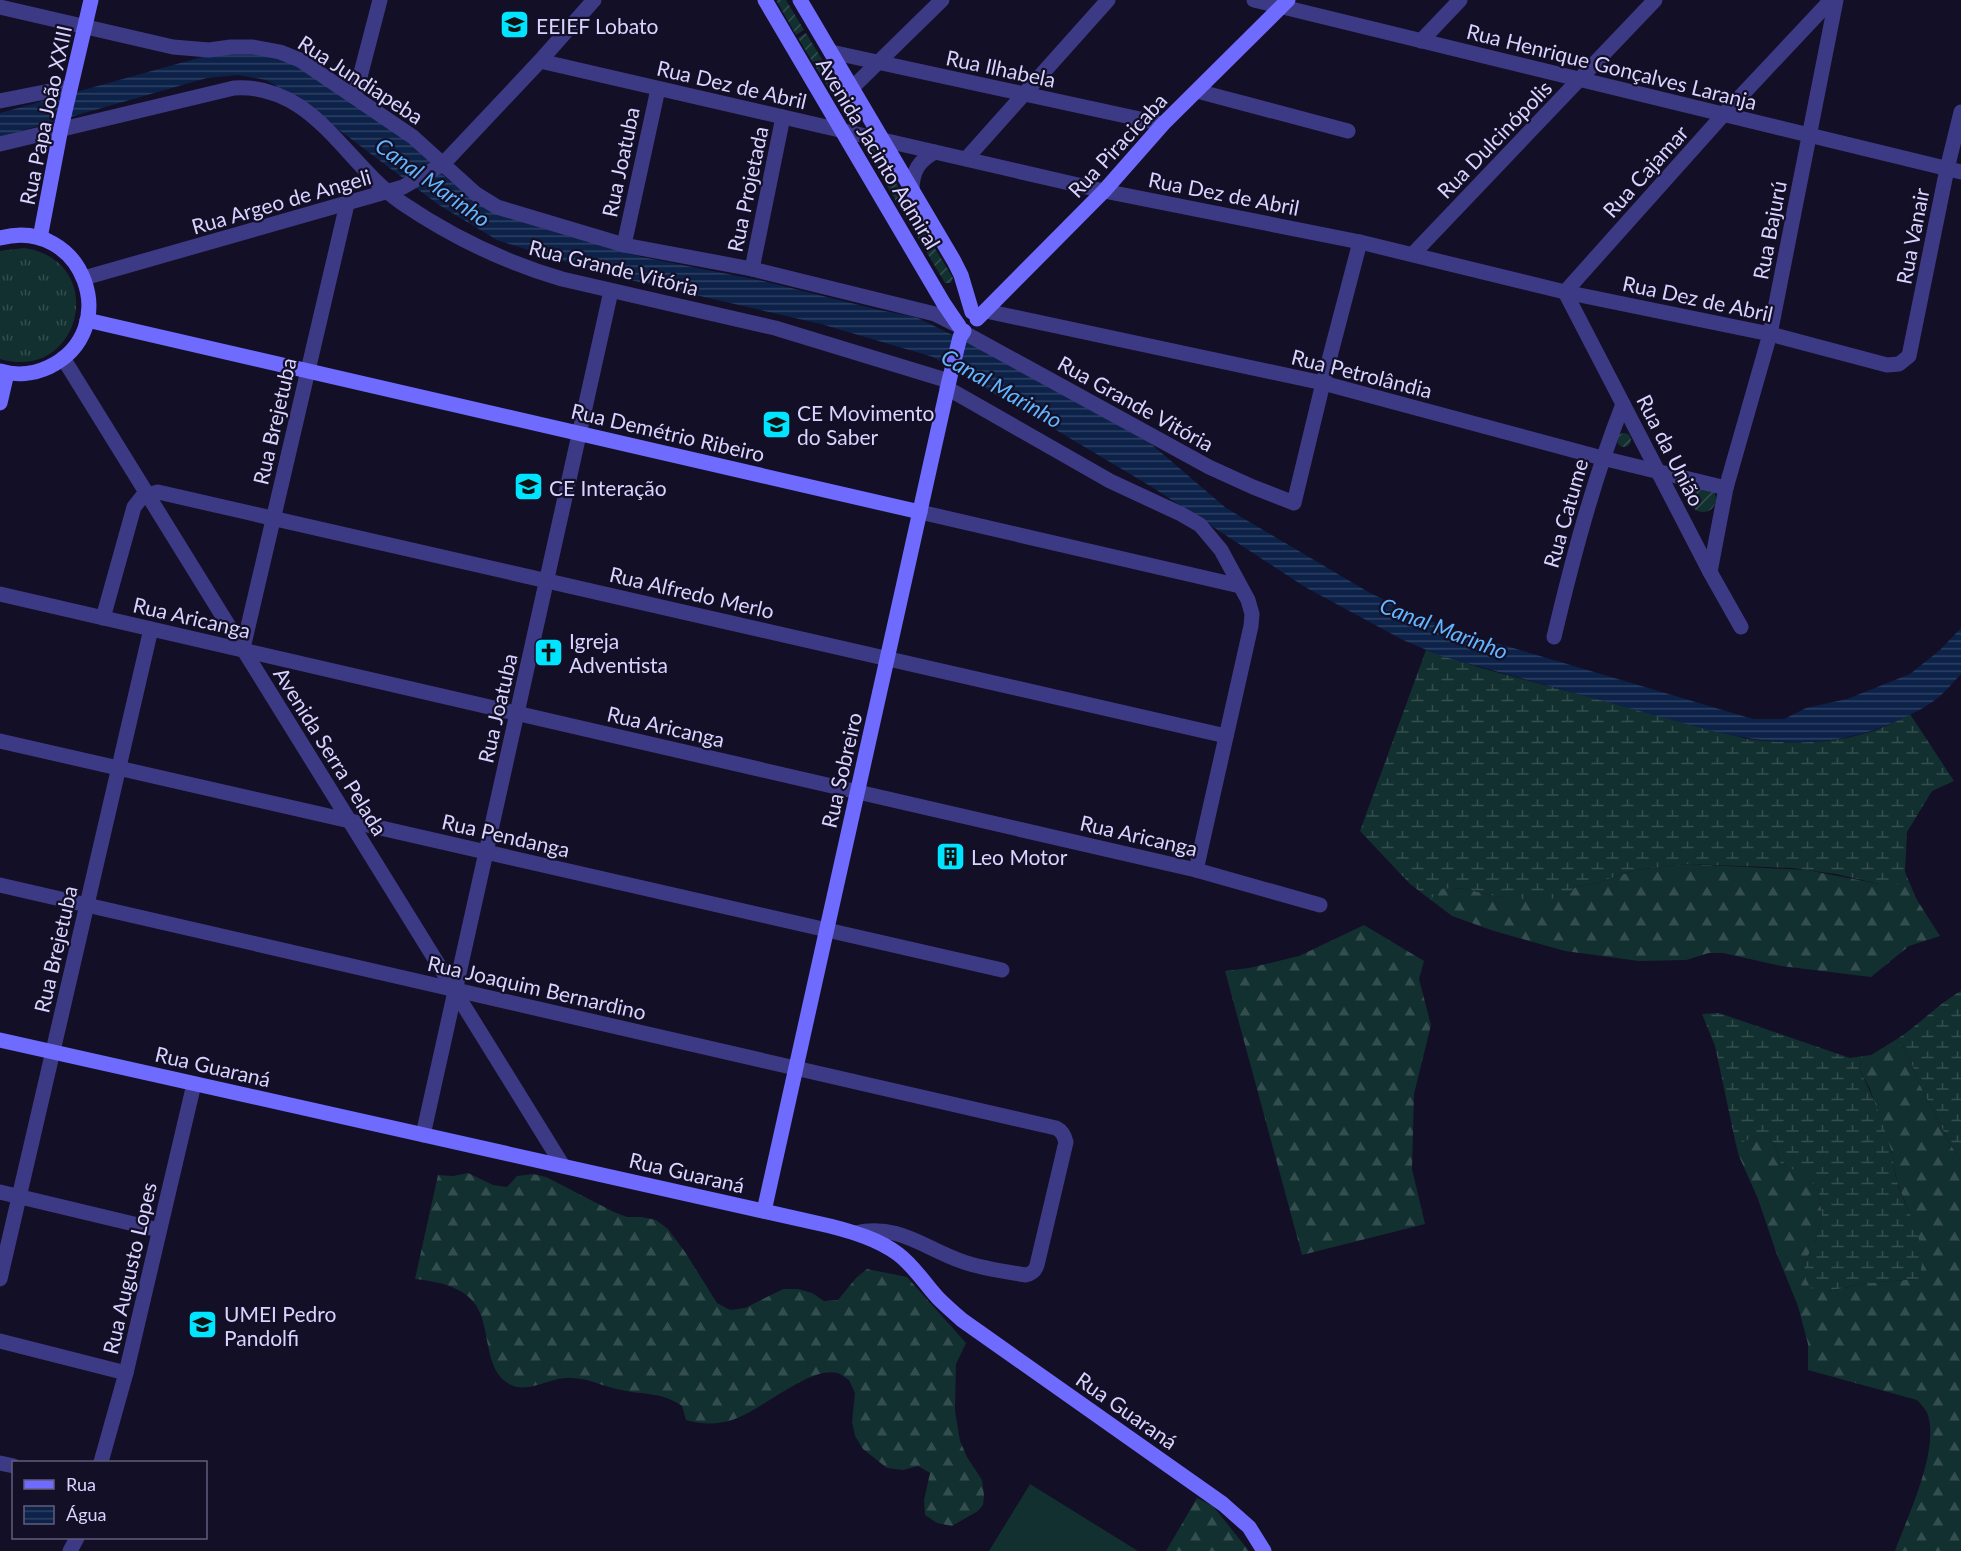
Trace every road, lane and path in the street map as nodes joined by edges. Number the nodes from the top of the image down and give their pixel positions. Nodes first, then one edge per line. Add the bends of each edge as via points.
1 (91, 0) edge
2 (380, 0) edge
3 (594, 0) edge
4 (765, 0) edge
5 (800, 0) edge
6 (942, 0) edge
7 (1108, 0) edge
8 (1254, 0) edge
9 (1461, 0) edge
10 (1655, 0) edge
11 (1831, 0) edge
12 (1836, 0) edge
13 (1285, 3) edge
14 (0, 7) edge
15 (85, 27) junction
16 (1421, 41) junction
17 (831, 52) junction
18 (540, 61) junction
19 (880, 63) junction
20 (1579, 80) junction
21 (852, 88) junction
22 (658, 89) junction
23 (70, 90) junction
24 (1197, 91) junction
25 (1023, 94) junction
26 (355, 96) junction
27 (0, 101) edge
28 (1961, 112) edge
29 (1724, 114) junction
30 (783, 117) junction
31 (1163, 124) junction
32 (62, 125) junction
33 (842, 131) junction
34 (1348, 131) dead end
35 (1809, 135) junction
36 (883, 140) junction
37 (0, 144) edge
38 (935, 152) junction
39 (966, 159) junction
40 (440, 166) junction
41 (1954, 171) edge
42 (912, 190) junction
43 (1104, 191) junction
44 (388, 193) junction
45 (347, 204) junction
46 (0, 238) edge
47 (40, 238) junction
48 (1360, 242) junction
49 (624, 245) junction
50 (1413, 254) junction
51 (752, 269) junction
52 (84, 278) junction
53 (611, 291) junction
54 (1565, 292) junction
55 (940, 309) junction
56 (978, 314) junction
57 (87, 320) junction
58 (961, 331) junction
59 (1770, 334) junction
60 (63, 358) junction
61 (1899, 364) joint
62 (308, 371) junction
63 (3, 372) edge
64 (949, 380) junction
65 (1323, 382) junction
66 (0, 403) edge
67 (1623, 404) junction
68 (580, 434) junction
69 (1602, 458) junction
70 (1659, 472) junction
71 (1726, 488) junction
72 (147, 494) junction
73 (920, 512) junction
74 (273, 518) junction
75 (1710, 572) junction
76 (547, 581) junction
77 (1240, 586) junction
78 (0, 594) edge
79 (103, 618) junction
80 (1742, 627) dead end
81 (151, 629) junction
82 (1554, 637) dead end
83 (244, 650) junction
84 (887, 658) junction
85 (517, 713) junction
86 (1226, 736) junction
87 (0, 741) edge
88 (119, 768) junction
89 (857, 792) junction
90 (349, 820) junction
91 (486, 852) junction
92 (1196, 870) junction
93 (0, 885) edge
94 (87, 905) junction
95 (1320, 905) dead end
96 (827, 930) junction
97 (1002, 970) dead end
98 (456, 990) junction
99 (0, 1040) edge
100 (53, 1052) junction
101 (796, 1068) junction
102 (194, 1083) junction
103 (423, 1135) junction
104 (563, 1166) junction
105 (0, 1192) edge
106 (19, 1196) junction
107 (764, 1211) junction
108 (159, 1230) junction
109 (855, 1233) junction
110 (0, 1279) edge
111 (0, 1341) edge
112 (126, 1373) junction
113 (102, 1461) edge
114 (1264, 1551) edge

1 - 15 street, Rua Papa João XXIII
2 - 26 street
3 - 18 street, Rua Argeo de Angeli
4 - 33 street, Avenida Jacinto Admiral
5 - 17 street, Avenida Jacinto Admiral
6 - 19 street
7 - 25 street
8 - 13 street, Rua Henrique Gonçalves Laranja
9 - 16 street
10 - 20 street, Rua Dulcinópolis
11 - 29 street, Rua Cajamar
12 - 35 street, Rua Bajurú
13 - 16 street, Rua Henrique Gonçalves Laranja
13 - 24 street, Rua Piracicaba
14 - 15 street, Rua Jundiapeba
15 - 23 street, Rua Papa João XXIII
15 - 26 street, Rua Jundiapeba via 191,49 253,46 280,52 300,60
16 - 20 street, Rua Henrique Gonçalves Laranja
17 - 19 street, Rua Ilhabela
17 - 21 street, Avenida Jacinto Admiral
18 - 22 street, Rua Dez de Abril
18 - 40 street, Rua Argeo de Angeli
19 - 21 street
19 - 25 street, Rua Ilhabela
20 - 29 street, Rua Henrique Gonçalves Laranja
20 - 50 street, Rua Dulcinópolis
21 - 36 street, Avenida Jacinto Admiral
22 - 30 street, Rua Dez de Abril
22 - 49 street, Rua Joatuba
23 - 27 street
23 - 32 street, Rua Papa João XXIII
24 - 31 street, Rua Piracicaba
24 - 34 street
25 - 31 street, Rua Ilhabela
25 - 39 street
26 - 40 street, Rua Jundiapeba via 413,137
28 - 41 street, Rua Vanair
29 - 35 street, Rua Henrique Gonçalves Laranja
29 - 54 street, Rua Cajamar
30 - 33 street, Rua Dez de Abril
30 - 51 street, Rua Projetada
31 - 43 street, Rua Piracicaba
32 - 37 street, Rua Grande Vitória
32 - 44 street, Rua Grande Vitória via 234,88 256,88 284,97 321,122
32 - 47 street, Rua Papa João XXIII
33 - 36 street, Rua Dez de Abril
33 - 55 street, Avenida Jacinto Admiral
35 - 41 street, Rua Henrique Gonçalves Laranja
35 - 59 street, Rua Bajurú
36 - 38 street, Rua Dez de Abril
36 - 42 street, Avenida Jacinto Admiral
38 - 39 street, Rua Dez de Abril
38 - 42 street via 917,167
39 - 43 street, Rua Dez de Abril
40 - 44 street, Rua Argeo de Angeli
40 - 49 street, Rua Grande Vitória via 497,207
41 - 61 street, Rua Vanair via 1909,356
42 - 56 street, Avenida Jacinto Admiral via 961,275
43 - 48 street, Rua Dez de Abril
43 - 56 street, Rua Piracicaba
44 - 45 street, Rua Argeo de Angeli
44 - 53 street, Rua Grande Vitória via 484,251 536,271
45 - 52 street, Rua Argeo de Angeli
45 - 62 street, Rua Brejetuba
46 - 47 street
47 - 52 street via 67,253
48 - 50 street, Rua Dez de Abril
48 - 65 street
49 - 51 street, Rua Grande Vitória
50 - 54 street, Rua Dez de Abril
51 - 55 street, Rua Grande Vitória
52 - 57 street via 89,299
53 - 64 street, Rua Grande Vitória via 776,328
53 - 68 street, Rua Joatuba
54 - 59 street, Rua Dez de Abril
54 - 67 street, Rua da União
55 - 58 street, Avenida Jacinto Admiral
56 - 58 street, Rua Piracicaba via 962,313 958,319
56 - 65 street, Rua Petrolândia
57 - 60 street via 80,338
57 - 62 street, Rua Demétrio Ribeiro
58 - 64 street, Rua Sobreiro
58 - 65 street, Rua Grande Vitória via 1209,467 1294,502
59 - 61 street, Rua Dez de Abril via 1887,365
59 - 71 street, Rua Bajurú
60 - 63 street via 37,371
60 - 72 street, Avenida Serra Pelada
62 - 68 street, Rua Demétrio Ribeiro
62 - 74 street, Rua Brejetuba
63 - 66 street
64 - 73 street, Rua Sobreiro
64 - 77 street, Rua Grande Vitória via 1125,489 1191,519 1215,541
65 - 69 street, Rua Petrolândia
67 - 69 street, Rua Catume
67 - 70 street, Rua da União
68 - 73 street, Rua Demétrio Ribeiro
68 - 76 street, Rua Joatuba
69 - 70 street, Rua Petrolândia
69 - 82 street, Rua Catume
70 - 71 street, Rua Petrolândia
70 - 75 street, Rua da União
71 - 75 street, Rua Bajurú
72 - 74 street, Rua Alfredo Merlo via 164,493
72 - 79 street via 134,507
72 - 83 street, Avenida Serra Pelada
73 - 77 street, Rua Demétrio Ribeiro
73 - 84 street, Rua Sobreiro
74 - 76 street, Rua Alfredo Merlo
74 - 83 street, Rua Brejetuba
75 - 80 street, Rua da União
76 - 84 street, Rua Alfredo Merlo
76 - 85 street, Rua Joatuba
77 - 86 street, Rua Grande Vitória via 1251,607 1252,621
78 - 79 street, Rua Aricanga
79 - 81 street, Rua Aricanga
81 - 83 street, Rua Aricanga
81 - 88 street, Rua Brejetuba
83 - 85 street, Rua Aricanga
83 - 90 street, Avenida Serra Pelada
84 - 86 street, Rua Alfredo Merlo
84 - 89 street, Rua Sobreiro
85 - 89 street, Rua Aricanga
85 - 91 street, Rua Joatuba
86 - 92 street, Rua Grande Vitória
87 - 88 street, Rua Pendanga
88 - 90 street, Rua Pendanga
88 - 94 street, Rua Brejetuba
89 - 92 street, Rua Aricanga
89 - 96 street, Rua Sobreiro
90 - 91 street, Rua Pendanga
90 - 98 street, Avenida Serra Pelada
91 - 96 street, Rua Pendanga
91 - 98 street, Rua Joatuba
92 - 95 street, Rua Aricanga
93 - 94 street, Rua Joaquim Bernardino
94 - 98 street, Rua Joaquim Bernardino
94 - 100 street, Rua Brejetuba
96 - 97 street, Rua Pendanga
96 - 101 street, Rua Sobreiro
98 - 101 street, Rua Joaquim Bernardino
98 - 103 street, Rua Joatuba
98 - 104 street, Avenida Serra Pelada
99 - 100 street, Rua Guaraná
100 - 102 street, Rua Guaraná
100 - 106 street, Rua Brejetuba
101 - 107 street, Rua Sobreiro
101 - 109 street, Rua Joaquim Bernardino via 1056,1128 1066,1142 1036,1269 1030,1274 969,1264 895,1232
102 - 103 street, Rua Guaraná
102 - 108 street, Rua Augusto Lopes
103 - 104 street, Rua Guaraná
104 - 107 street, Rua Guaraná
105 - 106 street
106 - 108 street
106 - 110 street, Rua Brejetuba
107 - 109 street, Rua Guaraná
108 - 112 street, Rua Augusto Lopes
109 - 114 street, Rua Guaraná via 897,1253 962,1320 1223,1504 1249,1527
111 - 112 street
112 - 113 street, Rua Augusto Lopes

